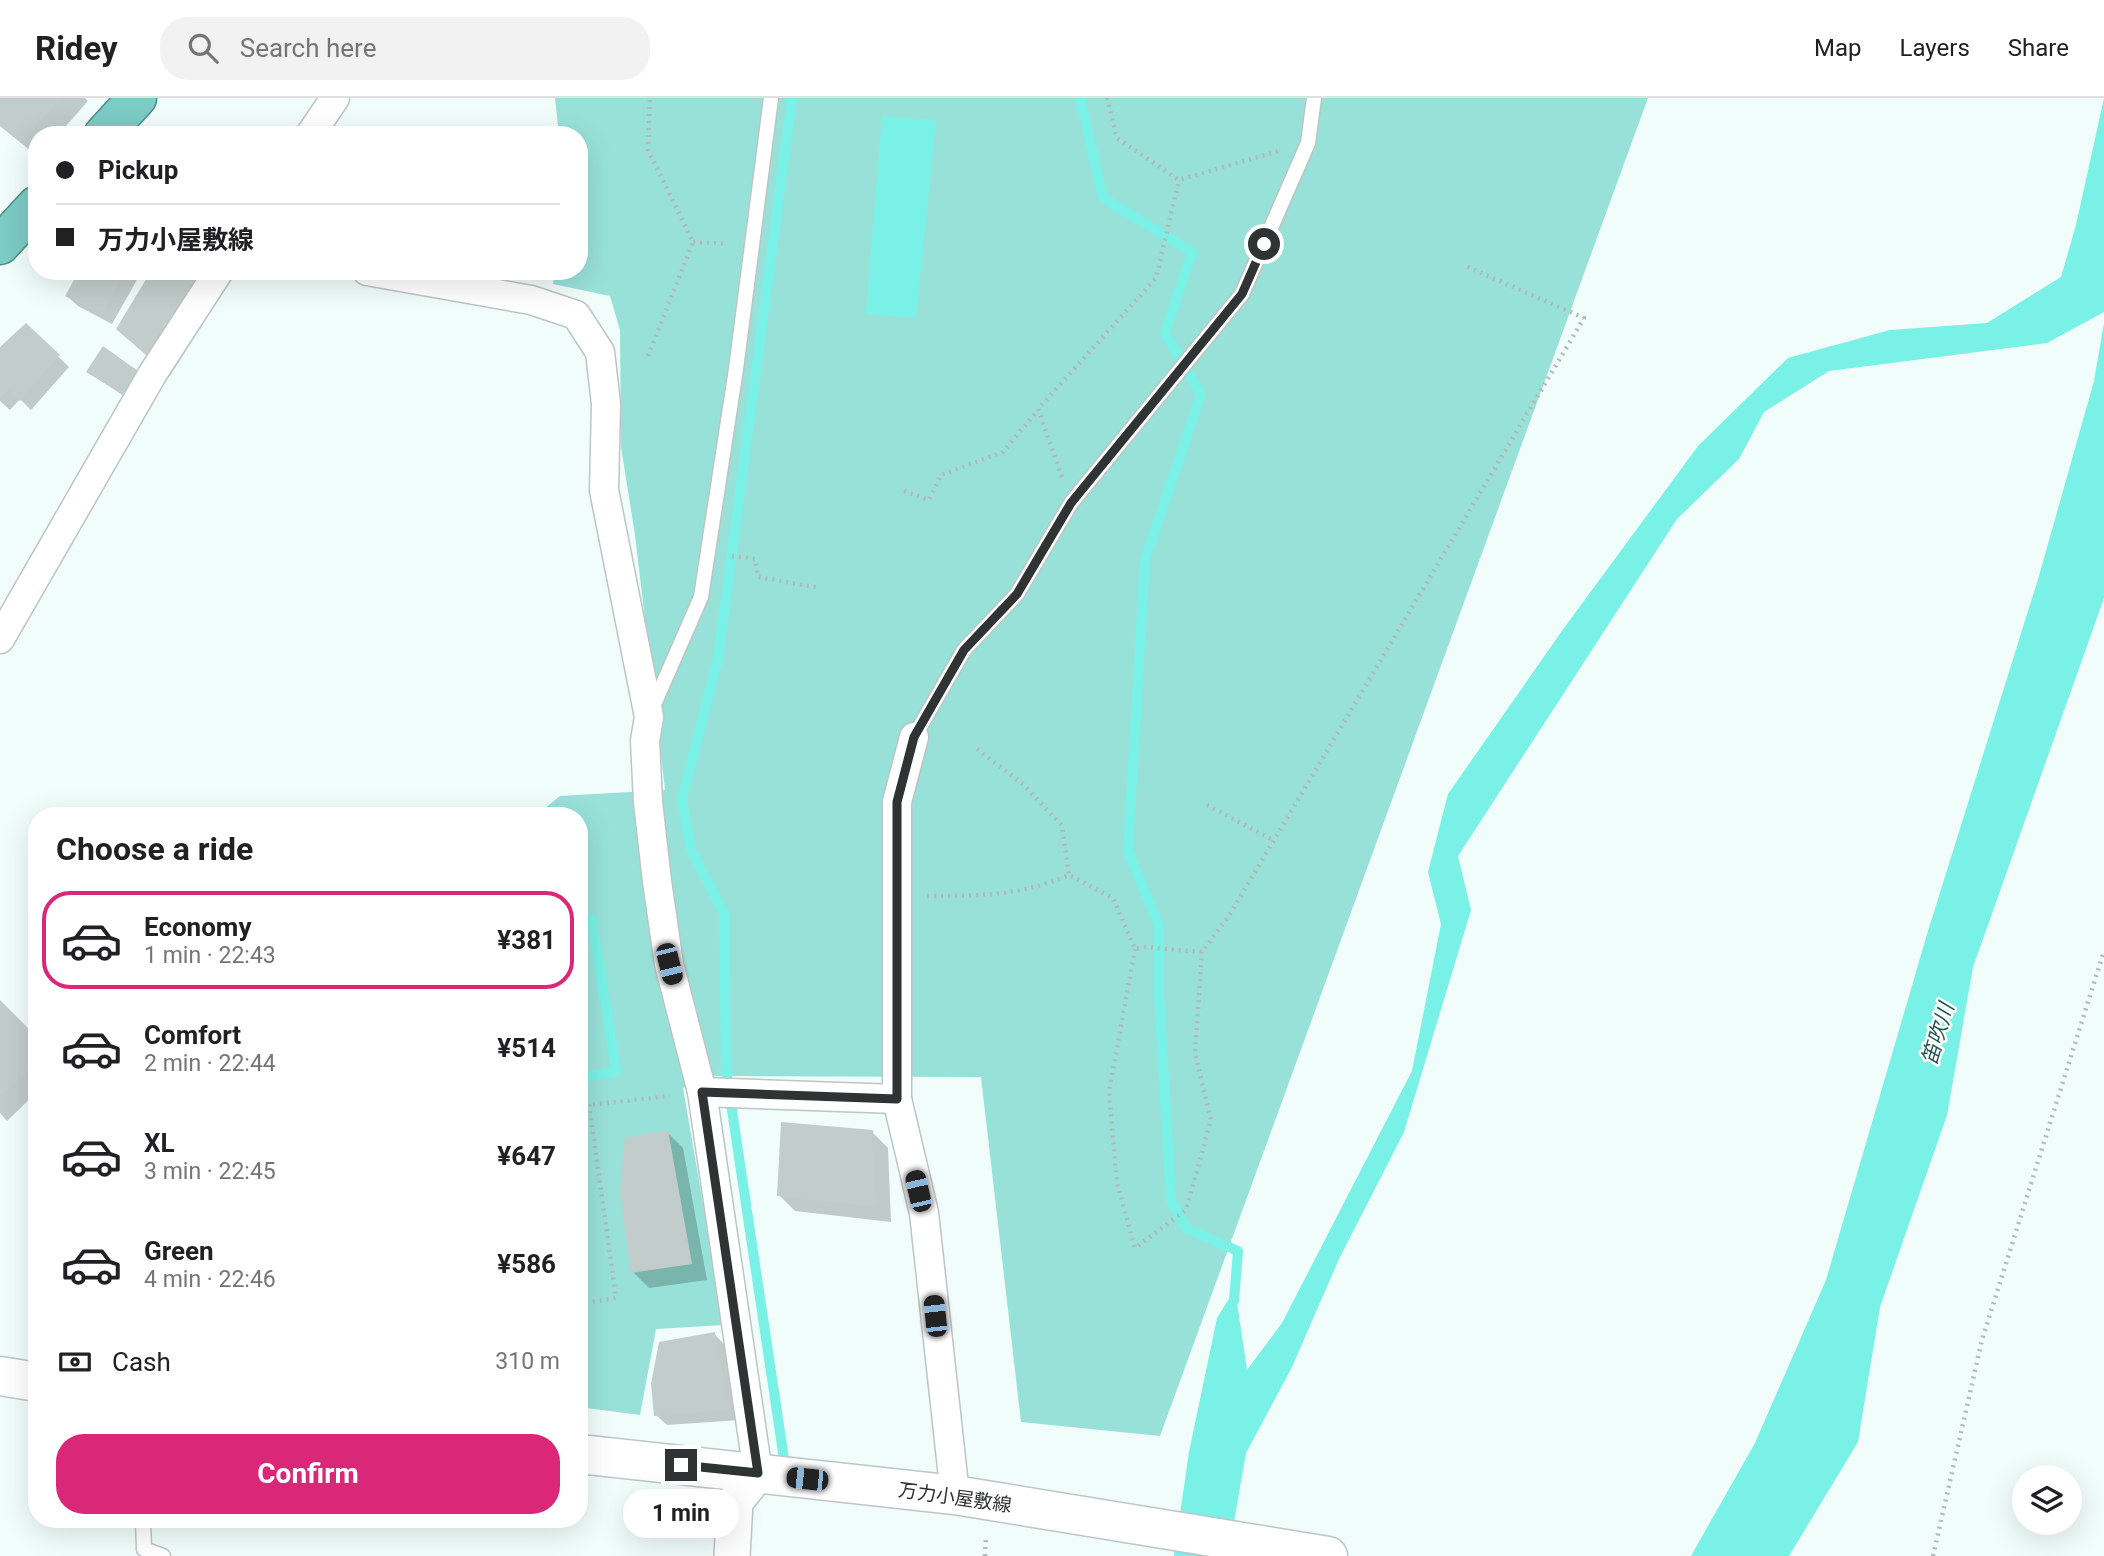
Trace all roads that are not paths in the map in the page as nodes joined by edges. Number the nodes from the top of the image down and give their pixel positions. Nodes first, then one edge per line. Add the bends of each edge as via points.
1 (137, 98) edge
2 (335, 98) edge
3 (771, 98) edge
4 (1314, 98) edge
5 (111, 126) edge
6 (316, 126) edge
7 (28, 215) edge
8 (0, 245) edge
9 (213, 280) edge
10 (418, 280) edge
11 (0, 639) edge
12 (649, 717) junction
13 (914, 737) joint
14 (722, 1093) junction
15 (897, 1099) junction
16 (0, 1376) edge
17 (28, 1381) edge
18 (588, 1455) edge
19 (758, 1473) junction
20 (971, 1498) junction
21 (143, 1528) edge
22 (163, 1556) edge
23 (732, 1556) edge
24 (1328, 1556) edge

1 - 5 highway
2 - 6 street
3 - 12 lane via 713,537 701,597
4 - 13 lane via 1308,143 1242,294 1071,503 1017,594 964,650
7 - 8 highway
9 - 11 street via 153,373
10 - 12 street via 531,300 576,315 600,352 606,404 604,490
12 - 14 street via 645,741 648,790 669,964
13 - 15 street via 897,802
14 - 15 street
14 - 19 street
15 - 20 street via 924,1213
16 - 17 main road
18 - 19 main road, 万力小屋敷線
19 - 20 main road, 万力小屋敷線
19 - 23 street via 734,1502
20 - 24 main road, 万力小屋敷線
21 - 22 lane via 144,1549

